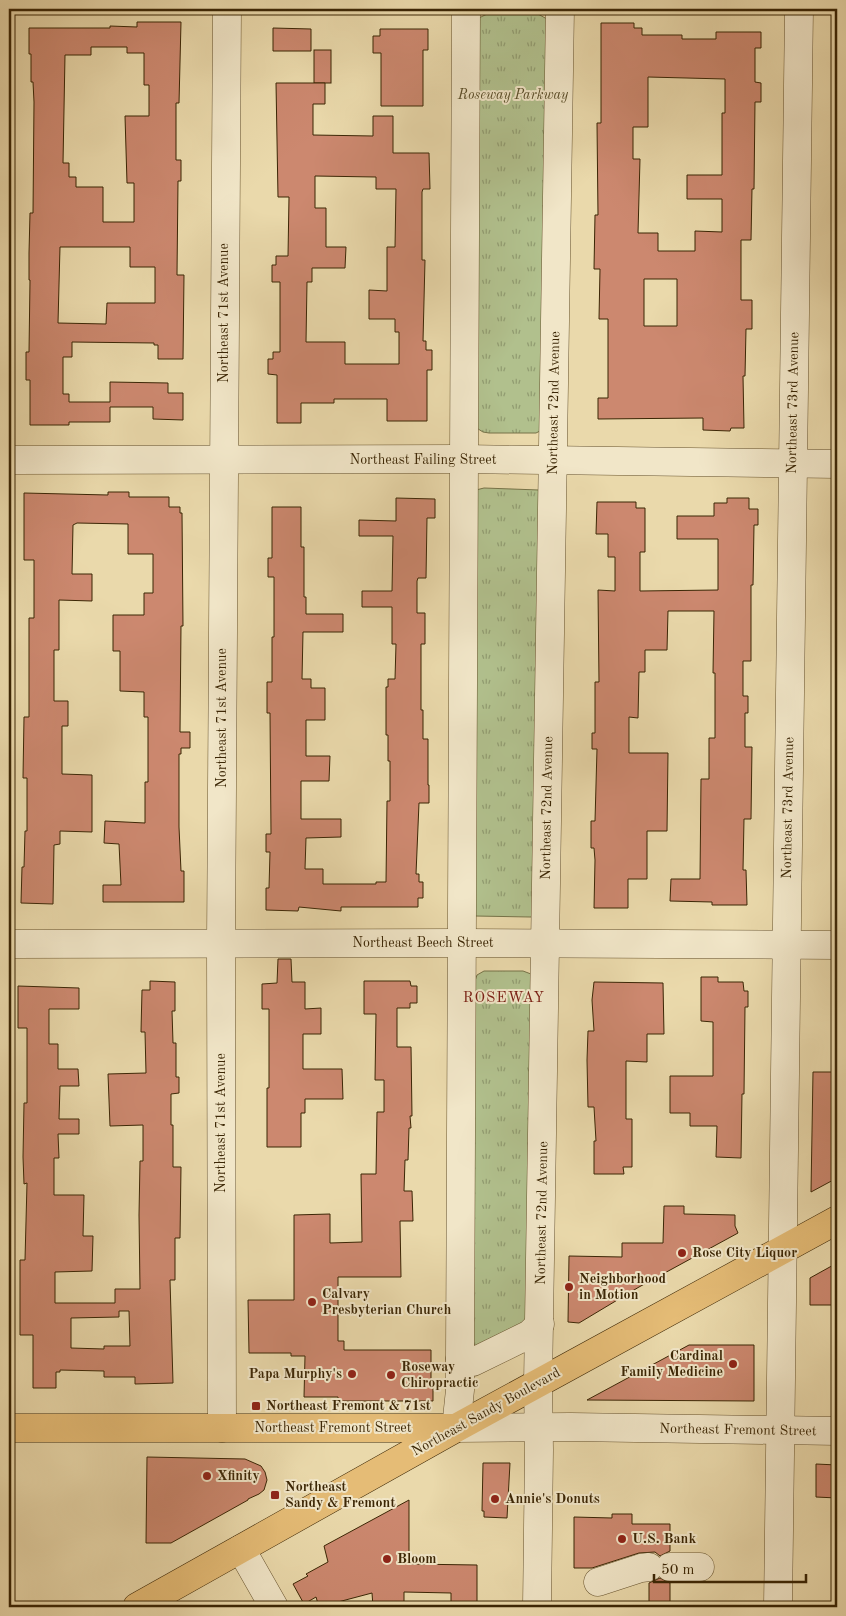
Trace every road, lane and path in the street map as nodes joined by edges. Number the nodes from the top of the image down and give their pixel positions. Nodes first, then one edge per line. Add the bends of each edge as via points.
1 (227, 9) edge
2 (466, 9) edge
3 (560, 9) edge
4 (799, 9) edge
5 (463, 459) junction
6 (9, 460) edge
7 (223, 460) junction
8 (553, 460) junction
9 (793, 464) junction
10 (837, 464) edge
11 (462, 943) junction
12 (545, 943) junction
13 (9, 944) edge
14 (220, 944) junction
15 (786, 945) junction
16 (837, 945) edge
17 (837, 1220) edge
18 (782, 1250) junction
19 (540, 1324) junction
20 (460, 1359) junction
21 (538, 1384) junction
22 (9, 1428) edge
23 (222, 1428) junction
24 (456, 1428) junction
25 (540, 1428) junction
26 (780, 1430) junction
27 (837, 1431) edge
28 (241, 1549) junction
29 (672, 1572) dead end
30 (610, 1584) dead end
31 (137, 1607) edge
32 (274, 1607) edge
33 (537, 1607) edge
34 (778, 1607) edge

1 - 7 street, Northeast 71st Avenue
2 - 5 street
3 - 8 street, Northeast 72nd Avenue
4 - 9 street, Northeast 73rd Avenue
5 - 7 street, Northeast Failing Street
5 - 8 street, Northeast Failing Street
5 - 11 street
6 - 7 street, Northeast Failing Street
7 - 14 street, Northeast 71st Avenue
8 - 9 street, Northeast Failing Street
8 - 12 street, Northeast 72nd Avenue
9 - 10 street, Northeast Failing Street
9 - 15 street, Northeast 73rd Avenue
11 - 12 street, Northeast Beech Street
11 - 14 street, Northeast Beech Street
11 - 20 street
12 - 15 street, Northeast Beech Street
12 - 19 street, Northeast 72nd Avenue
13 - 14 street, Northeast Beech Street
14 - 23 street, Northeast 71st Avenue
15 - 16 street, Northeast Beech Street
15 - 18 street, Northeast 73rd Avenue
17 - 18 main road, Northeast Sandy Boulevard
18 - 21 main road, Northeast Sandy Boulevard
18 - 26 street, Northeast 73rd Avenue
19 - 20 street via 530,1334 473,1362
19 - 21 street, Northeast 72nd Avenue
20 - 24 street
21 - 24 main road, Northeast Sandy Boulevard
21 - 25 street, Northeast 72nd Avenue
22 - 23 main road, Northeast Fremont Street
23 - 24 main road, Northeast Fremont Street
24 - 25 street, Northeast Fremont Street
24 - 28 main road, Northeast Sandy Boulevard
25 - 26 street, Northeast Fremont Street
25 - 33 street, Northeast 72nd Avenue
26 - 27 street, Northeast Fremont Street
26 - 34 street, Northeast 73rd Avenue
28 - 31 main road, Northeast Sandy Boulevard
28 - 32 street
29 - 30 street

